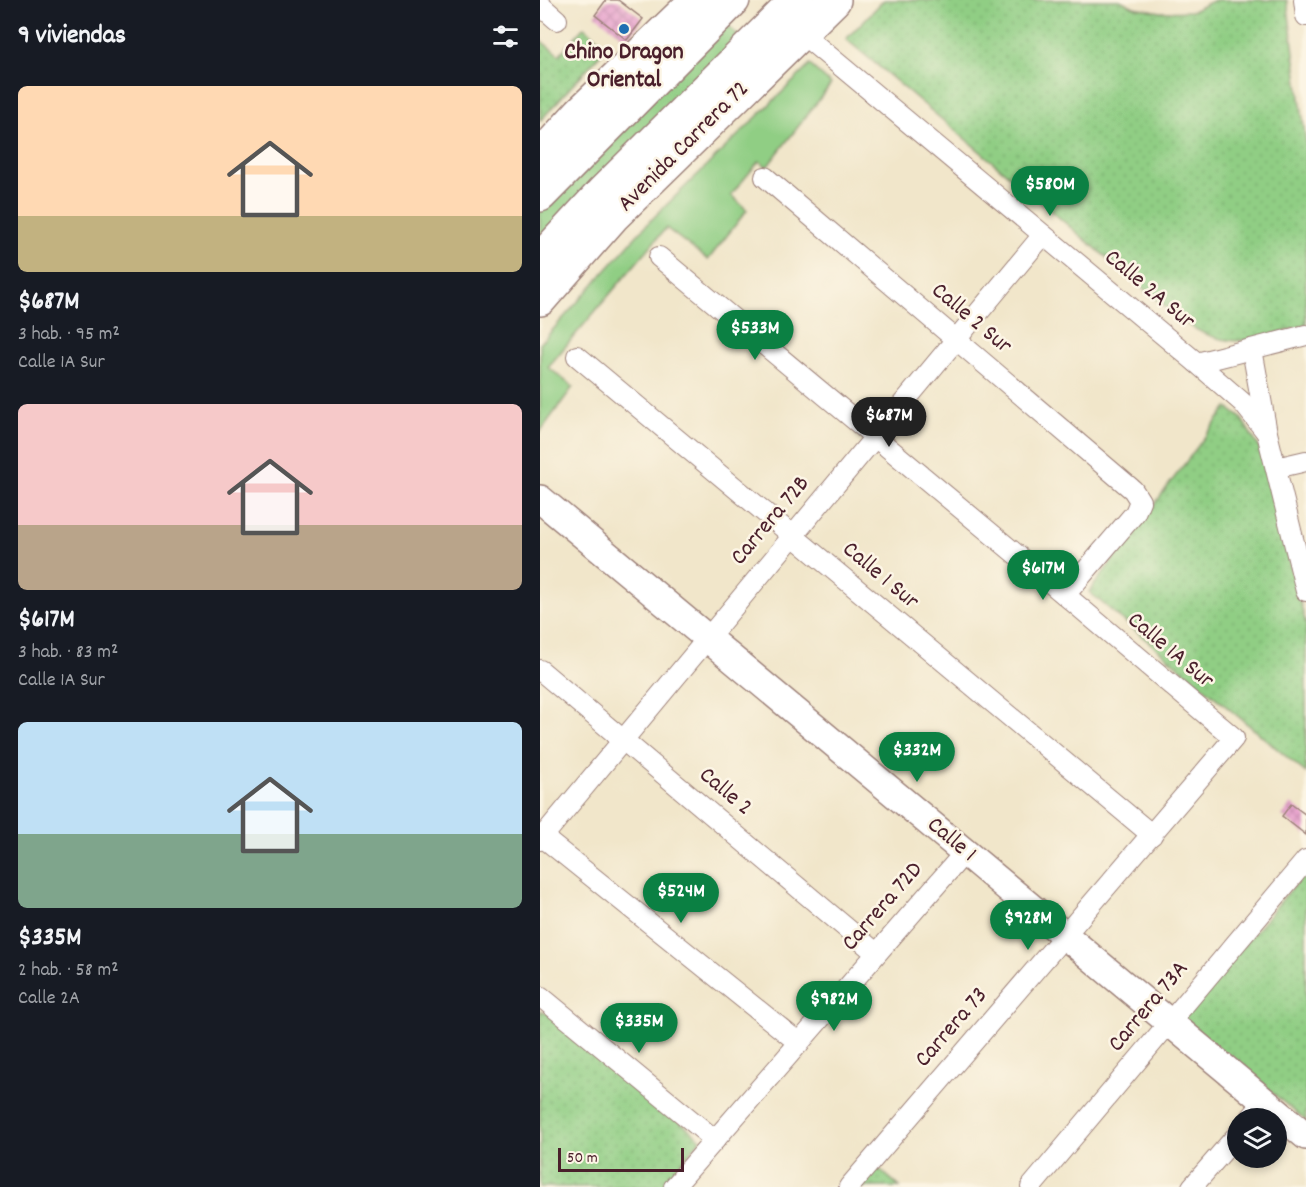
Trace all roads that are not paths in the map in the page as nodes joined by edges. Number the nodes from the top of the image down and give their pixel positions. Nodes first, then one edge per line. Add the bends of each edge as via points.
1 (697, 0) edge
2 (734, 0) edge
3 (797, 0) edge
4 (834, 0) edge
5 (1304, 0) edge
6 (540, 5) edge
7 (1306, 16) edge
8 (557, 20) dead end
9 (800, 32) junction
10 (540, 157) edge
11 (765, 177) dead end
12 (540, 195) edge
13 (628, 202) junction
14 (1043, 235) junction
15 (544, 256) edge
16 (659, 257) dead end
17 (540, 299) edge
18 (1306, 335) edge
19 (955, 339) junction
20 (1252, 349) junction
21 (577, 356) dead end
22 (1197, 363) junction
23 (1267, 432) junction
24 (874, 437) junction
25 (1306, 461) edge
26 (1276, 468) junction
27 (540, 499) edge
28 (791, 536) junction
29 (1306, 591) edge
30 (1065, 595) junction
31 (708, 638) junction
32 (540, 670) edge
33 (1233, 738) joint
34 (622, 740) junction
35 (1152, 835) junction
36 (541, 837) edge
37 (965, 852) junction
38 (1306, 860) edge
39 (1066, 936) junction
40 (876, 953) junction
41 (540, 996) edge
42 (1169, 1022) junction
43 (799, 1043) junction
44 (1256, 1108) edge
45 (1287, 1126) edge
46 (1306, 1136) edge
47 (715, 1140) junction
48 (1227, 1147) edge
49 (674, 1187) edge
50 (849, 1187) edge
51 (1031, 1187) edge
52 (1192, 1187) edge

1 - 10 highway
2 - 12 highway
3 - 15 highway, Avenida Carrera 72 via 603,192
4 - 9 highway, Avenida Carrera 72
5 - 7 street
6 - 8 street
9 - 13 highway, Avenida Carrera 72
9 - 14 street, Calle 2A Sur
11 - 19 street, Calle 2 Sur
13 - 15 highway
13 - 17 highway, Avenida Carrera 72
14 - 19 street, Carrera 72B
14 - 22 street, Calle 2A Sur
16 - 24 street, Calle 1A Sur
18 - 20 street
19 - 24 street, Carrera 72B
19 - 30 street, Calle 2 Sur via 1133,490 1140,501 1135,513
20 - 22 street
20 - 23 street, Calle 2A Sur
21 - 28 street, Calle 1 Sur
22 - 23 street, Calle 2A Sur via 1243,403
23 - 26 street, Calle 2A Sur
24 - 28 street, Carrera 72B
24 - 30 street, Calle 1A Sur
25 - 26 street
26 - 29 street, Calle 2A Sur
27 - 31 street, Calle 1
28 - 31 street, Carrera 72B
28 - 35 street, Calle 1 Sur
30 - 33 street, Calle 1A Sur
31 - 34 street, Carrera 72B
31 - 37 street, Calle 1
32 - 34 street, Calle 2
33 - 35 street, Carrera 73
34 - 36 street, Carrera 72B
34 - 40 street, Calle 2
35 - 39 street, Carrera 73
36 - 43 street
37 - 39 street, Calle 1
37 - 40 street, Carrera 72D
38 - 42 street, Carrera 73A
39 - 42 street, Calle 1
39 - 50 street, Carrera 73
40 - 43 street, Carrera 72D
41 - 47 street
42 - 44 street, Calle 1
42 - 51 street, Carrera 73A
43 - 47 street, Carrera 72D
45 - 46 street, Calle 1
47 - 49 street, Carrera 72D
48 - 52 street

